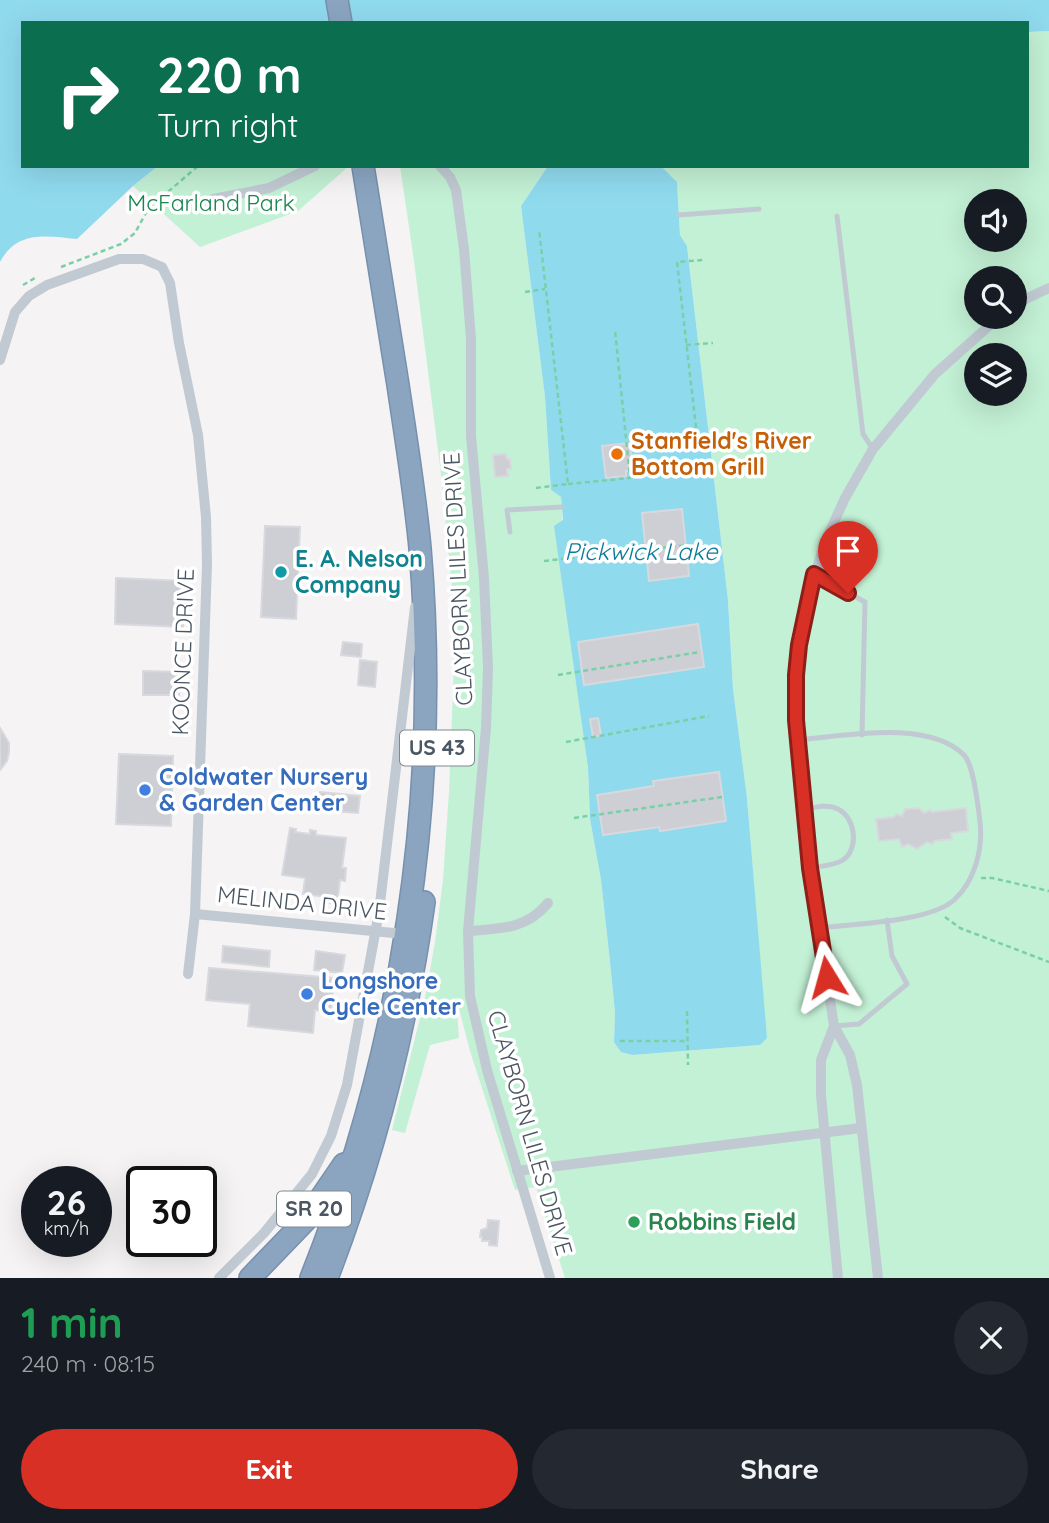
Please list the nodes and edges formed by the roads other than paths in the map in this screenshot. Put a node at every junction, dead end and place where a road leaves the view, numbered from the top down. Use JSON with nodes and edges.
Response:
{"nodes":[{"id":1,"x":337,"y":0,"type":"edge"},
{"id":2,"x":351,"y":0,"type":"edge"},
{"id":3,"x":341,"y":21,"type":"edge"},
{"id":4,"x":355,"y":21,"type":"edge"},
{"id":5,"x":311,"y":168,"type":"edge"},
{"id":6,"x":364,"y":168,"type":"edge"},
{"id":7,"x":377,"y":168,"type":"edge"},
{"id":8,"x":442,"y":168,"type":"edge"},
{"id":9,"x":213,"y":200,"type":"dead end"},
{"id":10,"x":377,"y":209,"type":"junction"},
{"id":11,"x":759,"y":209,"type":"dead end"},
{"id":12,"x":679,"y":215,"type":"dead end"},
{"id":13,"x":837,"y":216,"type":"dead end"},
{"id":14,"x":1049,"y":289,"type":"edge"},
{"id":15,"x":1027,"y":299,"type":"edge"},
{"id":16,"x":986,"y":329,"type":"edge"},
{"id":17,"x":0,"y":360,"type":"edge"},
{"id":18,"x":873,"y":449,"type":"junction"},
{"id":19,"x":562,"y":507,"type":"dead end"},
{"id":20,"x":510,"y":533,"type":"dead end"},
{"id":21,"x":420,"y":549,"type":"junction"},
{"id":22,"x":814,"y":574,"type":"junction"},
{"id":23,"x":862,"y":735,"type":"junction"},
{"id":24,"x":798,"y":740,"type":"junction"},
{"id":25,"x":805,"y":809,"type":"junction"},
{"id":26,"x":810,"y":868,"type":"junction"},
{"id":27,"x":548,"y":903,"type":"dead end"},
{"id":28,"x":195,"y":914,"type":"junction"},
{"id":29,"x":887,"y":920,"type":"junction"},
{"id":30,"x":819,"y":928,"type":"junction"},
{"id":31,"x":377,"y":931,"type":"junction"},
{"id":32,"x":468,"y":931,"type":"junction"},
{"id":33,"x":404,"y":934,"type":"junction"},
{"id":34,"x":188,"y":974,"type":"dead end"},
{"id":35,"x":834,"y":1026,"type":"junction"},
{"id":36,"x":347,"y":1085,"type":"junction"},
{"id":37,"x":372,"y":1092,"type":"junction"},
{"id":38,"x":363,"y":1128,"type":"junction"},
{"id":39,"x":861,"y":1128,"type":"junction"},
{"id":40,"x":823,"y":1133,"type":"junction"},
{"id":41,"x":517,"y":1171,"type":"junction"},
{"id":42,"x":219,"y":1278,"type":"edge"},
{"id":43,"x":250,"y":1278,"type":"edge"},
{"id":44,"x":311,"y":1278,"type":"edge"},
{"id":45,"x":327,"y":1278,"type":"edge"},
{"id":46,"x":550,"y":1278,"type":"edge"},
{"id":47,"x":838,"y":1278,"type":"edge"},
{"id":48,"x":878,"y":1278,"type":"edge"}],
"edges":[{"from":1,"to":3,"type":"highway"},
{"from":2,"to":4,"type":"highway"},
{"from":5,"to":9,"type":"street"},
{"from":6,"to":10,"type":"highway","number":"US 43"},
{"from":7,"to":10,"type":"highway","number":"US 43"},
{"from":8,"to":32,"type":"street","name":"CLAYBORN LILES DRIVE"},
{"from":10,"to":21,"type":"highway","number":"US 43"},
{"from":10,"to":45,"type":"highway","number":"US 43"},
{"from":11,"to":12,"type":"lane"},
{"from":13,"to":18,"type":"lane"},
{"from":14,"to":15,"type":"street"},
{"from":16,"to":18,"type":"street"},
{"from":17,"to":28,"type":"street","name":"KOONCE DRIVE"},
{"from":18,"to":22,"type":"street"},
{"from":19,"to":20,"type":"lane"},
{"from":21,"to":31,"type":"street"},
{"from":21,"to":33,"type":"highway","number":"US 43"},
{"from":22,"to":23,"type":"lane"},
{"from":22,"to":24,"type":"street"},
{"from":23,"to":24,"type":"lane"},
{"from":23,"to":29,"type":"lane"},
{"from":24,"to":25,"type":"street"},
{"from":25,"to":26,"type":"street"},
{"from":25,"to":26,"type":"lane"},
{"from":26,"to":30,"type":"street"},
{"from":27,"to":32,"type":"street"},
{"from":28,"to":31,"type":"street","name":"MELINDA DRIVE"},
{"from":28,"to":34,"type":"street","name":"KOONCE DRIVE"},
{"from":29,"to":30,"type":"lane"},
{"from":29,"to":35,"type":"lane"},
{"from":30,"to":35,"type":"street"},
{"from":31,"to":33,"type":"street","name":"MELINDA DRIVE"},
{"from":31,"to":36,"type":"street"},
{"from":32,"to":41,"type":"street","name":"CLAYBORN LILES DRIVE"},
{"from":33,"to":37,"type":"highway","number":"US 43"},
{"from":35,"to":39,"type":"street"},
{"from":35,"to":40,"type":"street"},
{"from":36,"to":37,"type":"street"},
{"from":36,"to":42,"type":"street"},
{"from":37,"to":38,"type":"highway","number":"US 43"},
{"from":38,"to":43,"type":"highway","number":"SR 20"},
{"from":38,"to":44,"type":"highway","number":"US 43"},
{"from":39,"to":40,"type":"street"},
{"from":39,"to":48,"type":"street"},
{"from":40,"to":41,"type":"street"},
{"from":40,"to":47,"type":"street"},
{"from":41,"to":46,"type":"street","name":"CLAYBORN LILES DRIVE"}]}
